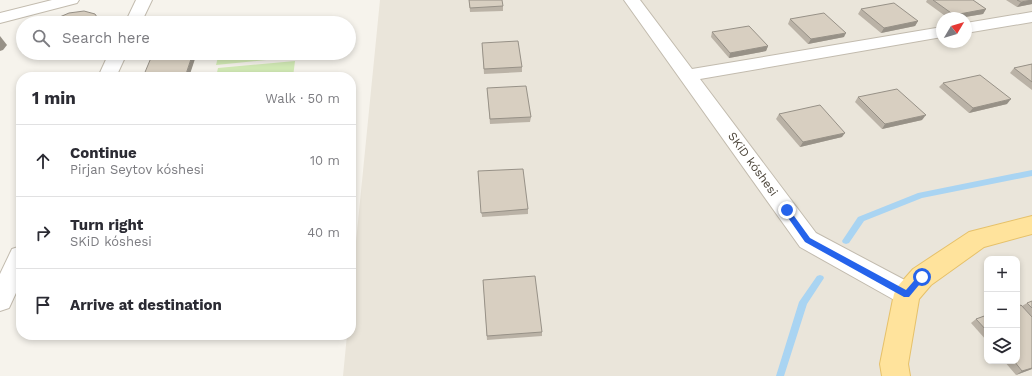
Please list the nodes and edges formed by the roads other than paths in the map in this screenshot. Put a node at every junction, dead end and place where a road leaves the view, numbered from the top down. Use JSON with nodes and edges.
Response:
{"nodes":[{"id":1,"x":71,"y":0,"type":"edge"},
{"id":2,"x":144,"y":0,"type":"edge"},
{"id":3,"x":632,"y":0,"type":"edge"},
{"id":4,"x":136,"y":16,"type":"edge"},
{"id":5,"x":1032,"y":17,"type":"edge"},
{"id":6,"x":0,"y":18,"type":"edge"},
{"id":7,"x":972,"y":27,"type":"edge"},
{"id":8,"x":936,"y":33,"type":"edge"},
{"id":9,"x":115,"y":60,"type":"edge"},
{"id":10,"x":109,"y":72,"type":"edge"},
{"id":11,"x":688,"y":75,"type":"junction"},
{"id":12,"x":1032,"y":225,"type":"edge"},
{"id":13,"x":16,"y":266,"type":"edge"},
{"id":14,"x":906,"y":294,"type":"junction"},
{"id":15,"x":0,"y":300,"type":"edge"},
{"id":16,"x":896,"y":376,"type":"edge"}],
"edges":[{"from":1,"to":6,"type":"street"},
{"from":2,"to":4,"type":"street"},
{"from":3,"to":11,"type":"street","name":"SKiD kóshesi"},
{"from":5,"to":7,"type":"street"},
{"from":8,"to":11,"type":"street"},
{"from":9,"to":10,"type":"street"},
{"from":11,"to":14,"type":"street","name":"SKiD kóshesi"},
{"from":12,"to":14,"type":"main road"},
{"from":13,"to":15,"type":"street"},
{"from":14,"to":16,"type":"main road"}]}
